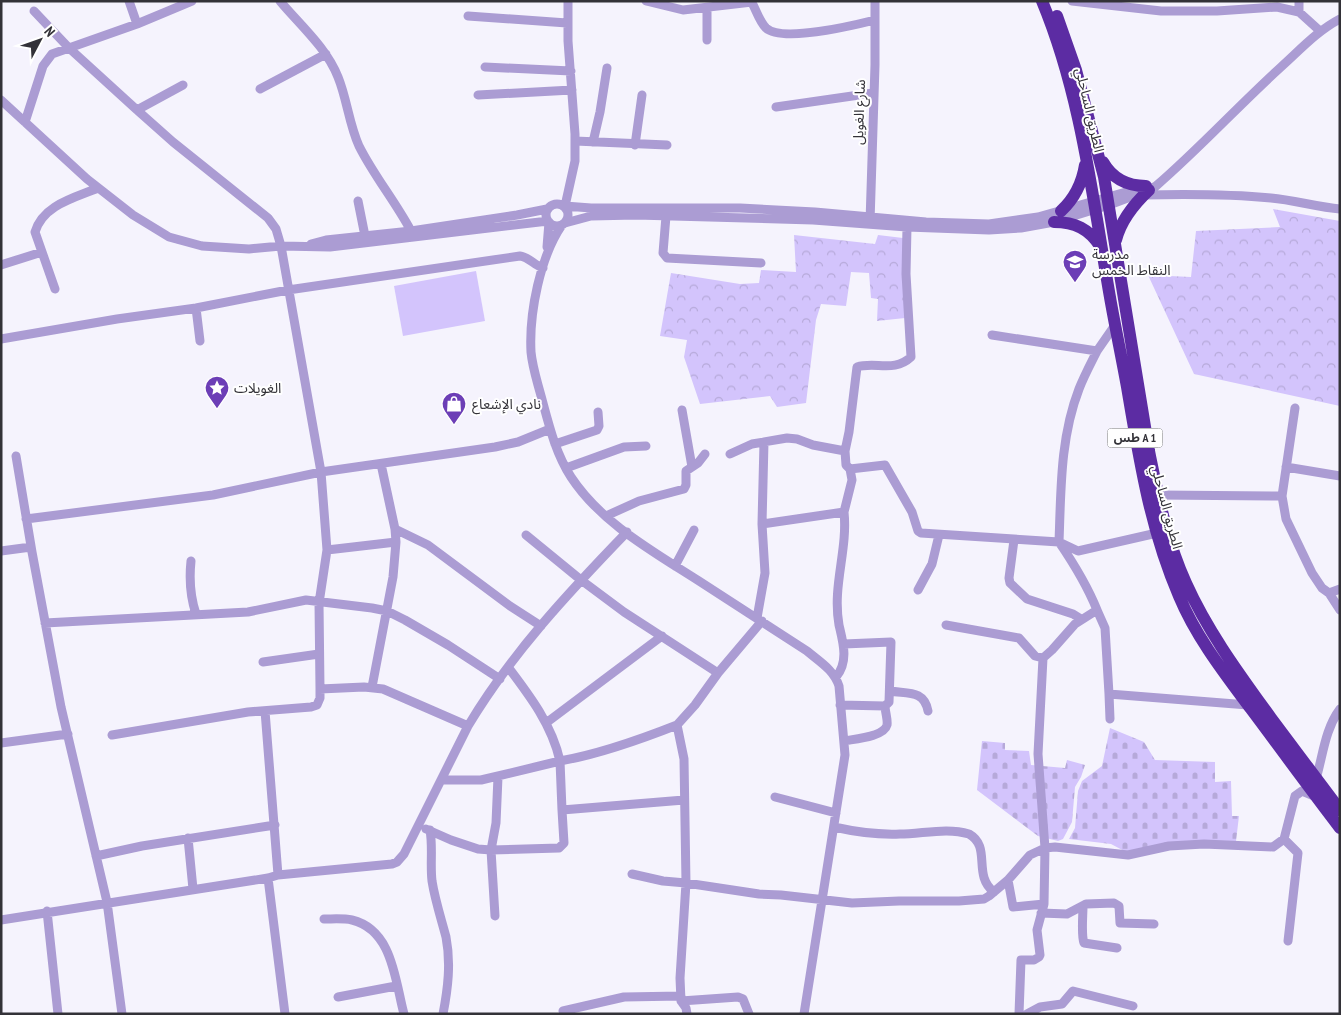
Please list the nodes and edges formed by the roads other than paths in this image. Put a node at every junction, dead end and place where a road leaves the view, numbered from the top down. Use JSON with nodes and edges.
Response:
{"nodes":[{"id":1,"x":129,"y":1,"type":"edge"},
{"id":2,"x":192,"y":1,"type":"edge"},
{"id":3,"x":280,"y":1,"type":"edge"},
{"id":4,"x":568,"y":1,"type":"edge"},
{"id":5,"x":646,"y":1,"type":"edge"},
{"id":6,"x":875,"y":1,"type":"edge"},
{"id":7,"x":1042,"y":1,"type":"edge"},
{"id":8,"x":1051,"y":1,"type":"edge"},
{"id":9,"x":1072,"y":1,"type":"edge"},
{"id":10,"x":1299,"y":1,"type":"edge"},
{"id":11,"x":751,"y":2,"type":"edge"},
{"id":12,"x":1176,"y":6,"type":"edge"},
{"id":13,"x":707,"y":8,"type":"junction"},
{"id":14,"x":34,"y":11,"type":"dead end"},
{"id":15,"x":1299,"y":12,"type":"junction"},
{"id":16,"x":468,"y":16,"type":"dead end"},
{"id":17,"x":1340,"y":19,"type":"edge"},
{"id":18,"x":875,"y":20,"type":"junction"},
{"id":19,"x":567,"y":23,"type":"junction"},
{"id":20,"x":137,"y":24,"type":"junction"},
{"id":21,"x":1320,"y":31,"type":"junction"},
{"id":22,"x":707,"y":40,"type":"dead end"},
{"id":23,"x":69,"y":48,"type":"junction"},
{"id":24,"x":326,"y":54,"type":"junction"},
{"id":25,"x":485,"y":67,"type":"dead end"},
{"id":26,"x":607,"y":68,"type":"dead end"},
{"id":27,"x":571,"y":71,"type":"junction"},
{"id":28,"x":183,"y":85,"type":"dead end"},
{"id":29,"x":260,"y":89,"type":"dead end"},
{"id":30,"x":572,"y":90,"type":"junction"},
{"id":31,"x":873,"y":93,"type":"junction"},
{"id":32,"x":478,"y":95,"type":"dead end"},
{"id":33,"x":642,"y":95,"type":"dead end"},
{"id":34,"x":1,"y":100,"type":"edge"},
{"id":35,"x":776,"y":107,"type":"dead end"},
{"id":36,"x":137,"y":110,"type":"junction"},
{"id":37,"x":25,"y":122,"type":"junction"},
{"id":38,"x":575,"y":141,"type":"junction"},
{"id":39,"x":593,"y":142,"type":"junction"},
{"id":40,"x":635,"y":145,"type":"junction"},
{"id":41,"x":667,"y":145,"type":"dead end"},
{"id":42,"x":574,"y":153,"type":"junction"},
{"id":43,"x":1085,"y":153,"type":"junction"},
{"id":44,"x":1099,"y":153,"type":"junction"},
{"id":45,"x":98,"y":188,"type":"junction"},
{"id":46,"x":1146,"y":190,"type":"junction"},
{"id":47,"x":358,"y":201,"type":"dead end"},
{"id":48,"x":1108,"y":201,"type":"junction"},
{"id":49,"x":566,"y":202,"type":"junction"},
{"id":50,"x":871,"y":202,"type":"junction"},
{"id":51,"x":1095,"y":205,"type":"junction"},
{"id":52,"x":551,"y":206,"type":"junction"},
{"id":53,"x":1340,"y":209,"type":"edge"},
{"id":54,"x":666,"y":216,"type":"junction"},
{"id":55,"x":853,"y":216,"type":"junction"},
{"id":56,"x":1058,"y":216,"type":"junction"},
{"id":57,"x":882,"y":218,"type":"junction"},
{"id":58,"x":578,"y":219,"type":"junction"},
{"id":59,"x":870,"y":221,"type":"junction"},
{"id":60,"x":548,"y":222,"type":"junction"},
{"id":61,"x":534,"y":223,"type":"junction"},
{"id":62,"x":564,"y":224,"type":"junction"},
{"id":63,"x":907,"y":227,"type":"junction"},
{"id":64,"x":411,"y":230,"type":"junction"},
{"id":65,"x":365,"y":236,"type":"junction"},
{"id":66,"x":551,"y":237,"type":"junction"},
{"id":67,"x":1115,"y":242,"type":"junction"},
{"id":68,"x":281,"y":246,"type":"junction"},
{"id":69,"x":306,"y":246,"type":"junction"},
{"id":70,"x":42,"y":252,"type":"junction"},
{"id":71,"x":1104,"y":256,"type":"junction"},
{"id":72,"x":760,"y":263,"type":"dead end"},
{"id":73,"x":1,"y":264,"type":"edge"},
{"id":74,"x":544,"y":265,"type":"junction"},
{"id":75,"x":54,"y":289,"type":"dead end"},
{"id":76,"x":288,"y":290,"type":"junction"},
{"id":77,"x":196,"y":308,"type":"junction"},
{"id":78,"x":1116,"y":325,"type":"junction"},
{"id":79,"x":992,"y":335,"type":"dead end"},
{"id":80,"x":1,"y":339,"type":"edge"},
{"id":81,"x":200,"y":341,"type":"dead end"},
{"id":82,"x":1097,"y":351,"type":"junction"},
{"id":83,"x":1295,"y":408,"type":"dead end"},
{"id":84,"x":682,"y":410,"type":"dead end"},
{"id":85,"x":598,"y":412,"type":"dead end"},
{"id":86,"x":550,"y":429,"type":"junction"},
{"id":87,"x":764,"y":442,"type":"junction"},
{"id":88,"x":555,"y":444,"type":"junction"},
{"id":89,"x":646,"y":446,"type":"dead end"},
{"id":90,"x":845,"y":451,"type":"junction"},
{"id":91,"x":704,"y":454,"type":"dead end"},
{"id":92,"x":730,"y":454,"type":"dead end"},
{"id":93,"x":16,"y":456,"type":"dead end"},
{"id":94,"x":381,"y":464,"type":"junction"},
{"id":95,"x":692,"y":467,"type":"junction"},
{"id":96,"x":1286,"y":467,"type":"junction"},
{"id":97,"x":566,"y":468,"type":"junction"},
{"id":98,"x":850,"y":469,"type":"junction"},
{"id":99,"x":321,"y":472,"type":"junction"},
{"id":100,"x":1340,"y":476,"type":"edge"},
{"id":101,"x":1158,"y":495,"type":"junction"},
{"id":102,"x":1282,"y":496,"type":"junction"},
{"id":103,"x":844,"y":512,"type":"junction"},
{"id":104,"x":606,"y":516,"type":"junction"},
{"id":105,"x":26,"y":519,"type":"junction"},
{"id":106,"x":762,"y":524,"type":"junction"},
{"id":107,"x":395,"y":528,"type":"junction"},
{"id":108,"x":694,"y":530,"type":"dead end"},
{"id":109,"x":627,"y":532,"type":"junction"},
{"id":110,"x":1157,"y":533,"type":"junction"},
{"id":111,"x":526,"y":535,"type":"dead end"},
{"id":112,"x":939,"y":535,"type":"junction"},
{"id":113,"x":1014,"y":540,"type":"junction"},
{"id":114,"x":396,"y":542,"type":"junction"},
{"id":115,"x":1060,"y":542,"type":"junction"},
{"id":116,"x":31,"y":547,"type":"junction"},
{"id":117,"x":327,"y":550,"type":"junction"},
{"id":118,"x":1,"y":551,"type":"edge"},
{"id":119,"x":191,"y":561,"type":"dead end"},
{"id":120,"x":675,"y":566,"type":"junction"},
{"id":121,"x":581,"y":580,"type":"junction"},
{"id":122,"x":1340,"y":589,"type":"edge"},
{"id":123,"x":918,"y":590,"type":"dead end"},
{"id":124,"x":1329,"y":593,"type":"junction"},
{"id":125,"x":319,"y":603,"type":"junction"},
{"id":126,"x":1097,"y":610,"type":"junction"},
{"id":127,"x":1340,"y":610,"type":"edge"},
{"id":128,"x":387,"y":611,"type":"junction"},
{"id":129,"x":196,"y":614,"type":"junction"},
{"id":130,"x":1081,"y":619,"type":"junction"},
{"id":131,"x":760,"y":620,"type":"junction"},
{"id":132,"x":45,"y":623,"type":"junction"},
{"id":133,"x":946,"y":625,"type":"dead end"},
{"id":134,"x":541,"y":626,"type":"junction"},
{"id":135,"x":662,"y":636,"type":"junction"},
{"id":136,"x":844,"y":644,"type":"junction"},
{"id":137,"x":319,"y":654,"type":"junction"},
{"id":138,"x":1043,"y":658,"type":"junction"},
{"id":139,"x":263,"y":662,"type":"dead end"},
{"id":140,"x":508,"y":667,"type":"junction"},
{"id":141,"x":718,"y":673,"type":"junction"},
{"id":142,"x":836,"y":677,"type":"junction"},
{"id":143,"x":500,"y":678,"type":"junction"},
{"id":144,"x":372,"y":687,"type":"junction"},
{"id":145,"x":320,"y":689,"type":"junction"},
{"id":146,"x":890,"y":691,"type":"junction"},
{"id":147,"x":1109,"y":694,"type":"junction"},
{"id":148,"x":840,"y":705,"type":"junction"},
{"id":149,"x":1248,"y":705,"type":"junction"},
{"id":150,"x":885,"y":706,"type":"junction"},
{"id":151,"x":1340,"y":709,"type":"edge"},
{"id":152,"x":265,"y":711,"type":"junction"},
{"id":153,"x":928,"y":711,"type":"dead end"},
{"id":154,"x":1110,"y":719,"type":"dead end"},
{"id":155,"x":546,"y":723,"type":"junction"},
{"id":156,"x":677,"y":725,"type":"junction"},
{"id":157,"x":468,"y":726,"type":"junction"},
{"id":158,"x":68,"y":734,"type":"junction"},
{"id":159,"x":112,"y":735,"type":"dead end"},
{"id":160,"x":844,"y":741,"type":"junction"},
{"id":161,"x":1,"y":743,"type":"edge"},
{"id":162,"x":560,"y":761,"type":"junction"},
{"id":163,"x":498,"y":777,"type":"junction"},
{"id":164,"x":1316,"y":779,"type":"junction"},
{"id":165,"x":442,"y":780,"type":"junction"},
{"id":166,"x":1316,"y":796,"type":"junction"},
{"id":167,"x":776,"y":797,"type":"dead end"},
{"id":168,"x":684,"y":800,"type":"junction"},
{"id":169,"x":562,"y":810,"type":"junction"},
{"id":170,"x":1340,"y":810,"type":"edge"},
{"id":171,"x":836,"y":813,"type":"junction"},
{"id":172,"x":274,"y":824,"type":"junction"},
{"id":173,"x":419,"y":826,"type":"junction"},
{"id":174,"x":834,"y":827,"type":"junction"},
{"id":175,"x":1340,"y":828,"type":"edge"},
{"id":176,"x":430,"y":830,"type":"junction"},
{"id":177,"x":188,"y":838,"type":"junction"},
{"id":178,"x":1284,"y":839,"type":"junction"},
{"id":179,"x":1045,"y":848,"type":"junction"},
{"id":180,"x":491,"y":850,"type":"junction"},
{"id":181,"x":96,"y":856,"type":"junction"},
{"id":182,"x":632,"y":874,"type":"dead end"},
{"id":183,"x":278,"y":875,"type":"junction"},
{"id":184,"x":268,"y":878,"type":"junction"},
{"id":185,"x":1008,"y":880,"type":"junction"},
{"id":186,"x":686,"y":883,"type":"junction"},
{"id":187,"x":193,"y":889,"type":"junction"},
{"id":188,"x":994,"y":892,"type":"junction"},
{"id":189,"x":821,"y":900,"type":"junction"},
{"id":190,"x":107,"y":902,"type":"junction"},
{"id":191,"x":1083,"y":906,"type":"junction"},
{"id":192,"x":1043,"y":909,"type":"junction"},
{"id":193,"x":47,"y":912,"type":"junction"},
{"id":194,"x":495,"y":916,"type":"dead end"},
{"id":195,"x":324,"y":919,"type":"dead end"},
{"id":196,"x":1,"y":920,"type":"edge"},
{"id":197,"x":1154,"y":924,"type":"dead end"},
{"id":198,"x":1288,"y":941,"type":"dead end"},
{"id":199,"x":1117,"y":948,"type":"dead end"},
{"id":200,"x":396,"y":986,"type":"junction"},
{"id":201,"x":338,"y":997,"type":"dead end"},
{"id":202,"x":681,"y":998,"type":"junction"},
{"id":203,"x":1132,"y":1006,"type":"dead end"},
{"id":204,"x":563,"y":1011,"type":"dead end"},
{"id":205,"x":58,"y":1014,"type":"edge"},
{"id":206,"x":122,"y":1014,"type":"edge"},
{"id":207,"x":285,"y":1014,"type":"edge"},
{"id":208,"x":404,"y":1014,"type":"edge"},
{"id":209,"x":443,"y":1014,"type":"edge"},
{"id":210,"x":686,"y":1014,"type":"edge"},
{"id":211,"x":749,"y":1014,"type":"edge"},
{"id":212,"x":804,"y":1014,"type":"edge"},
{"id":213,"x":1019,"y":1014,"type":"edge"},
{"id":214,"x":1028,"y":1014,"type":"edge"}],
"edges":[{"from":1,"to":20,"type":"street"},
{"from":2,"to":20,"type":"street"},
{"from":3,"to":24,"type":"street"},
{"from":4,"to":19,"type":"street"},
{"from":5,"to":13,"type":"street"},
{"from":6,"to":18,"type":"street","name":"شارع الغويل"},
{"from":7,"to":43,"type":"highway","name":"الطريق الساحلي","number":"طس A 1"},
{"from":8,"to":44,"type":"highway","name":"الطريق الساحلي","number":"طس A 1"},
{"from":9,"to":12,"type":"street"},
{"from":10,"to":15,"type":"street"},
{"from":11,"to":13,"type":"street"},
{"from":11,"to":18,"type":"street"},
{"from":12,"to":15,"type":"street"},
{"from":13,"to":22,"type":"street"},
{"from":14,"to":23,"type":"street"},
{"from":15,"to":21,"type":"street"},
{"from":16,"to":19,"type":"street"},
{"from":17,"to":21,"type":"street"},
{"from":18,"to":31,"type":"street","name":"شارع الغويل"},
{"from":19,"to":27,"type":"street"},
{"from":20,"to":23,"type":"street"},
{"from":21,"to":46,"type":"street"},
{"from":23,"to":36,"type":"street"},
{"from":23,"to":37,"type":"street"},
{"from":24,"to":29,"type":"street"},
{"from":24,"to":64,"type":"street"},
{"from":25,"to":27,"type":"street"},
{"from":26,"to":39,"type":"street"},
{"from":27,"to":30,"type":"street"},
{"from":28,"to":36,"type":"street"},
{"from":30,"to":32,"type":"street"},
{"from":30,"to":38,"type":"street"},
{"from":31,"to":35,"type":"street"},
{"from":31,"to":50,"type":"street","name":"شارع الغويل"},
{"from":33,"to":40,"type":"street"},
{"from":34,"to":37,"type":"street"},
{"from":36,"to":68,"type":"street"},
{"from":37,"to":45,"type":"street"},
{"from":38,"to":39,"type":"street"},
{"from":38,"to":42,"type":"street"},
{"from":39,"to":40,"type":"street"},
{"from":40,"to":41,"type":"street"},
{"from":42,"to":49,"type":"street"},
{"from":42,"to":52,"type":"street"},
{"from":43,"to":51,"type":"highway","name":"الطريق الساحلي","number":"طس A 1"},
{"from":43,"to":56,"type":"highway"},
{"from":44,"to":46,"type":"highway"},
{"from":44,"to":48,"type":"highway","name":"الطريق الساحلي","number":"طس A 1"},
{"from":45,"to":68,"type":"street"},
{"from":45,"to":70,"type":"street"},
{"from":46,"to":48,"type":"street"},
{"from":46,"to":53,"type":"street"},
{"from":46,"to":67,"type":"highway"},
{"from":47,"to":65,"type":"street"},
{"from":48,"to":51,"type":"street"},
{"from":48,"to":67,"type":"highway","name":"الطريق الساحلي","number":"طس A 1"},
{"from":49,"to":52,"type":"street"},
{"from":49,"to":55,"type":"street"},
{"from":49,"to":62,"type":"street"},
{"from":50,"to":55,"type":"street"},
{"from":50,"to":57,"type":"street"},
{"from":50,"to":59,"type":"street","name":"شارع الغويل"},
{"from":51,"to":56,"type":"street"},
{"from":51,"to":71,"type":"highway","name":"الطريق الساحلي","number":"طس A 1"},
{"from":52,"to":60,"type":"street"},
{"from":52,"to":64,"type":"street"},
{"from":54,"to":58,"type":"street"},
{"from":54,"to":59,"type":"street"},
{"from":54,"to":72,"type":"street"},
{"from":55,"to":59,"type":"street"},
{"from":56,"to":57,"type":"street"},
{"from":56,"to":63,"type":"street"},
{"from":56,"to":71,"type":"highway"},
{"from":57,"to":59,"type":"street"},
{"from":58,"to":62,"type":"street"},
{"from":58,"to":66,"type":"street"},
{"from":59,"to":63,"type":"street"},
{"from":60,"to":61,"type":"street"},
{"from":60,"to":62,"type":"street"},
{"from":60,"to":66,"type":"street"},
{"from":61,"to":66,"type":"street"},
{"from":61,"to":69,"type":"street"},
{"from":62,"to":66,"type":"street"},
{"from":63,"to":90,"type":"street"},
{"from":64,"to":65,"type":"street"},
{"from":65,"to":69,"type":"street"},
{"from":66,"to":74,"type":"street"},
{"from":67,"to":101,"type":"highway","name":"الطريق الساحلي","number":"طس A 1"},
{"from":68,"to":69,"type":"street"},
{"from":68,"to":76,"type":"street"},
{"from":70,"to":73,"type":"street"},
{"from":70,"to":75,"type":"street"},
{"from":71,"to":78,"type":"highway","name":"الطريق الساحلي","number":"طس A 1"},
{"from":74,"to":76,"type":"street"},
{"from":74,"to":86,"type":"street"},
{"from":76,"to":77,"type":"street"},
{"from":76,"to":99,"type":"street"},
{"from":77,"to":80,"type":"street"},
{"from":77,"to":81,"type":"street"},
{"from":78,"to":82,"type":"street"},
{"from":78,"to":110,"type":"highway","name":"الطريق الساحلي","number":"طس A 1"},
{"from":79,"to":82,"type":"street"},
{"from":82,"to":115,"type":"street"},
{"from":83,"to":96,"type":"street"},
{"from":84,"to":95,"type":"street"},
{"from":85,"to":88,"type":"street"},
{"from":86,"to":88,"type":"street"},
{"from":86,"to":94,"type":"street"},
{"from":87,"to":90,"type":"street"},
{"from":87,"to":92,"type":"street"},
{"from":87,"to":106,"type":"street"},
{"from":88,"to":97,"type":"street"},
{"from":89,"to":97,"type":"street"},
{"from":90,"to":98,"type":"street"},
{"from":91,"to":95,"type":"street"},
{"from":93,"to":105,"type":"street"},
{"from":94,"to":99,"type":"street"},
{"from":94,"to":107,"type":"street"},
{"from":95,"to":104,"type":"street"},
{"from":96,"to":100,"type":"street"},
{"from":96,"to":102,"type":"street"},
{"from":97,"to":104,"type":"street"},
{"from":98,"to":103,"type":"street"},
{"from":98,"to":112,"type":"street"},
{"from":99,"to":105,"type":"street"},
{"from":99,"to":117,"type":"street"},
{"from":101,"to":102,"type":"street"},
{"from":101,"to":164,"type":"highway","name":"الطريق الساحلي","number":"طس A 1"},
{"from":102,"to":124,"type":"street"},
{"from":103,"to":106,"type":"street"},
{"from":103,"to":136,"type":"street"},
{"from":104,"to":109,"type":"street"},
{"from":105,"to":116,"type":"street"},
{"from":106,"to":131,"type":"street"},
{"from":107,"to":114,"type":"street"},
{"from":107,"to":134,"type":"street"},
{"from":108,"to":120,"type":"street"},
{"from":109,"to":120,"type":"street"},
{"from":109,"to":121,"type":"street"},
{"from":110,"to":115,"type":"street"},
{"from":110,"to":149,"type":"highway","name":"الطريق الساحلي","number":"طس A 1"},
{"from":111,"to":121,"type":"street"},
{"from":112,"to":113,"type":"street"},
{"from":112,"to":123,"type":"street"},
{"from":113,"to":115,"type":"street"},
{"from":113,"to":130,"type":"street"},
{"from":114,"to":117,"type":"street"},
{"from":114,"to":128,"type":"street"},
{"from":115,"to":126,"type":"street"},
{"from":116,"to":118,"type":"street"},
{"from":116,"to":132,"type":"street"},
{"from":117,"to":125,"type":"street"},
{"from":119,"to":129,"type":"street"},
{"from":120,"to":131,"type":"street"},
{"from":121,"to":134,"type":"street"},
{"from":121,"to":135,"type":"street"},
{"from":122,"to":124,"type":"street"},
{"from":124,"to":127,"type":"street"},
{"from":125,"to":128,"type":"street"},
{"from":125,"to":129,"type":"street"},
{"from":125,"to":137,"type":"street"},
{"from":126,"to":130,"type":"street"},
{"from":126,"to":147,"type":"street"},
{"from":128,"to":143,"type":"street"},
{"from":128,"to":144,"type":"street"},
{"from":129,"to":132,"type":"street"},
{"from":130,"to":138,"type":"street"},
{"from":131,"to":141,"type":"street"},
{"from":131,"to":142,"type":"street"},
{"from":132,"to":158,"type":"street"},
{"from":133,"to":138,"type":"street"},
{"from":134,"to":140,"type":"street"},
{"from":135,"to":141,"type":"street"},
{"from":135,"to":155,"type":"street"},
{"from":136,"to":142,"type":"street"},
{"from":136,"to":146,"type":"street"},
{"from":137,"to":139,"type":"street"},
{"from":137,"to":145,"type":"street"},
{"from":138,"to":179,"type":"street"},
{"from":140,"to":143,"type":"street"},
{"from":140,"to":155,"type":"street"},
{"from":141,"to":156,"type":"street"},
{"from":142,"to":148,"type":"street"},
{"from":143,"to":157,"type":"street"},
{"from":144,"to":145,"type":"street"},
{"from":144,"to":157,"type":"street"},
{"from":145,"to":152,"type":"street"},
{"from":146,"to":150,"type":"street"},
{"from":146,"to":153,"type":"street"},
{"from":147,"to":149,"type":"street"},
{"from":147,"to":154,"type":"street"},
{"from":148,"to":150,"type":"street"},
{"from":148,"to":160,"type":"street"},
{"from":149,"to":166,"type":"highway","name":"الطريق الساحلي","number":"طس A 1"},
{"from":150,"to":160,"type":"street"},
{"from":151,"to":164,"type":"street"},
{"from":152,"to":159,"type":"street"},
{"from":152,"to":172,"type":"street"},
{"from":155,"to":162,"type":"street"},
{"from":156,"to":162,"type":"street"},
{"from":156,"to":168,"type":"street"},
{"from":157,"to":165,"type":"street"},
{"from":158,"to":161,"type":"street"},
{"from":158,"to":181,"type":"street"},
{"from":160,"to":171,"type":"street"},
{"from":162,"to":163,"type":"street"},
{"from":162,"to":169,"type":"street"},
{"from":163,"to":165,"type":"street"},
{"from":163,"to":180,"type":"street"},
{"from":164,"to":170,"type":"highway","name":"الطريق الساحلي","number":"طس A 1"},
{"from":165,"to":173,"type":"street"},
{"from":166,"to":175,"type":"highway","name":"الطريق الساحلي","number":"طس A 1"},
{"from":166,"to":178,"type":"street"},
{"from":167,"to":171,"type":"street"},
{"from":168,"to":169,"type":"street"},
{"from":168,"to":186,"type":"street"},
{"from":169,"to":180,"type":"street"},
{"from":171,"to":174,"type":"street"},
{"from":172,"to":177,"type":"street"},
{"from":172,"to":183,"type":"street"},
{"from":173,"to":176,"type":"street"},
{"from":173,"to":183,"type":"street"},
{"from":174,"to":188,"type":"street"},
{"from":174,"to":189,"type":"street"},
{"from":176,"to":180,"type":"street"},
{"from":176,"to":209,"type":"street"},
{"from":177,"to":181,"type":"street"},
{"from":177,"to":187,"type":"street"},
{"from":178,"to":179,"type":"street"},
{"from":178,"to":198,"type":"street"},
{"from":179,"to":185,"type":"street"},
{"from":179,"to":192,"type":"street"},
{"from":180,"to":194,"type":"street"},
{"from":181,"to":190,"type":"street"},
{"from":182,"to":186,"type":"street"},
{"from":183,"to":184,"type":"street"},
{"from":184,"to":187,"type":"street"},
{"from":184,"to":207,"type":"street"},
{"from":185,"to":188,"type":"street"},
{"from":185,"to":192,"type":"street"},
{"from":186,"to":189,"type":"street"},
{"from":186,"to":202,"type":"street"},
{"from":187,"to":190,"type":"street"},
{"from":188,"to":189,"type":"street"},
{"from":189,"to":212,"type":"street"},
{"from":190,"to":193,"type":"street"},
{"from":190,"to":206,"type":"street"},
{"from":191,"to":192,"type":"street"},
{"from":191,"to":197,"type":"street"},
{"from":191,"to":199,"type":"street"},
{"from":192,"to":213,"type":"street"},
{"from":193,"to":196,"type":"street"},
{"from":193,"to":205,"type":"street"},
{"from":195,"to":200,"type":"street"},
{"from":200,"to":201,"type":"street"},
{"from":200,"to":208,"type":"street"},
{"from":202,"to":204,"type":"street"},
{"from":202,"to":210,"type":"street"},
{"from":202,"to":211,"type":"street"},
{"from":203,"to":214,"type":"street"}]}
